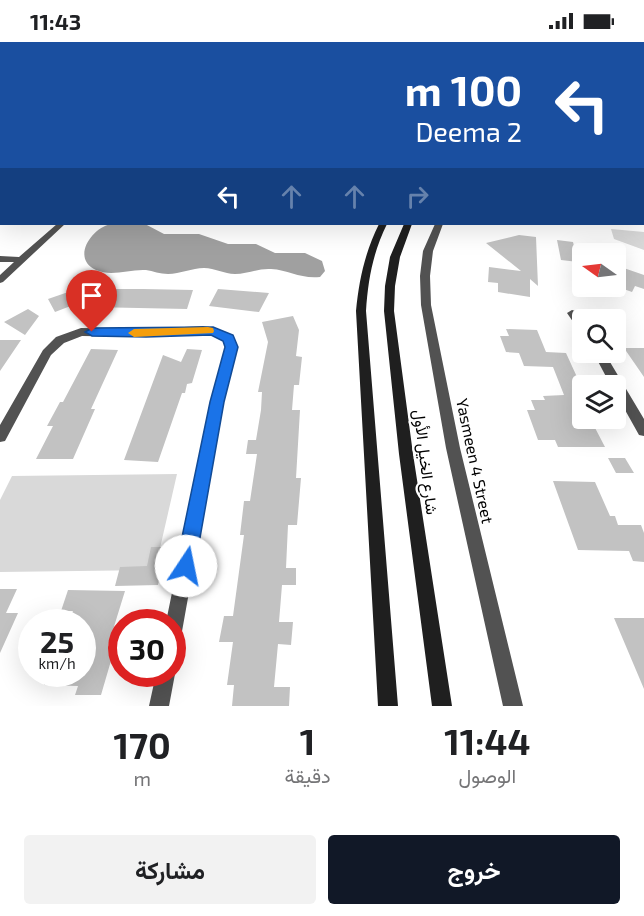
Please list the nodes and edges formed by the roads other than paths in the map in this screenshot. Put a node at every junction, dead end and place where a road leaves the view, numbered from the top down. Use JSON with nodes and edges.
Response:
{"nodes":[{"id":1,"x":60,"y":225,"type":"edge"},
{"id":2,"x":383,"y":225,"type":"edge"},
{"id":3,"x":408,"y":225,"type":"edge"},
{"id":4,"x":439,"y":225,"type":"edge"},
{"id":5,"x":0,"y":259,"type":"edge"},
{"id":6,"x":19,"y":260,"type":"junction"},
{"id":7,"x":5,"y":270,"type":"edge"},
{"id":8,"x":0,"y":280,"type":"edge"},
{"id":9,"x":604,"y":363,"type":"edge"},
{"id":10,"x":644,"y":431,"type":"edge"},
{"id":11,"x":0,"y":437,"type":"edge"},
{"id":12,"x":177,"y":609,"type":"edge"},
{"id":13,"x":163,"y":687,"type":"edge"},
{"id":14,"x":159,"y":706,"type":"edge"},
{"id":15,"x":388,"y":706,"type":"edge"},
{"id":16,"x":442,"y":706,"type":"edge"},
{"id":17,"x":513,"y":706,"type":"edge"}],
"edges":[{"from":1,"to":6,"type":"street"},
{"from":2,"to":15,"type":"main road"},
{"from":3,"to":16,"type":"main road","name":"شارع الخيل الأول"},
{"from":4,"to":17,"type":"street","name":"Yasmeen 4 Street"},
{"from":5,"to":6,"type":"street"},
{"from":6,"to":7,"type":"street"},
{"from":7,"to":8,"type":"street"},
{"from":9,"to":10,"type":"street"},
{"from":11,"to":12,"type":"street"},
{"from":13,"to":14,"type":"street"}]}
